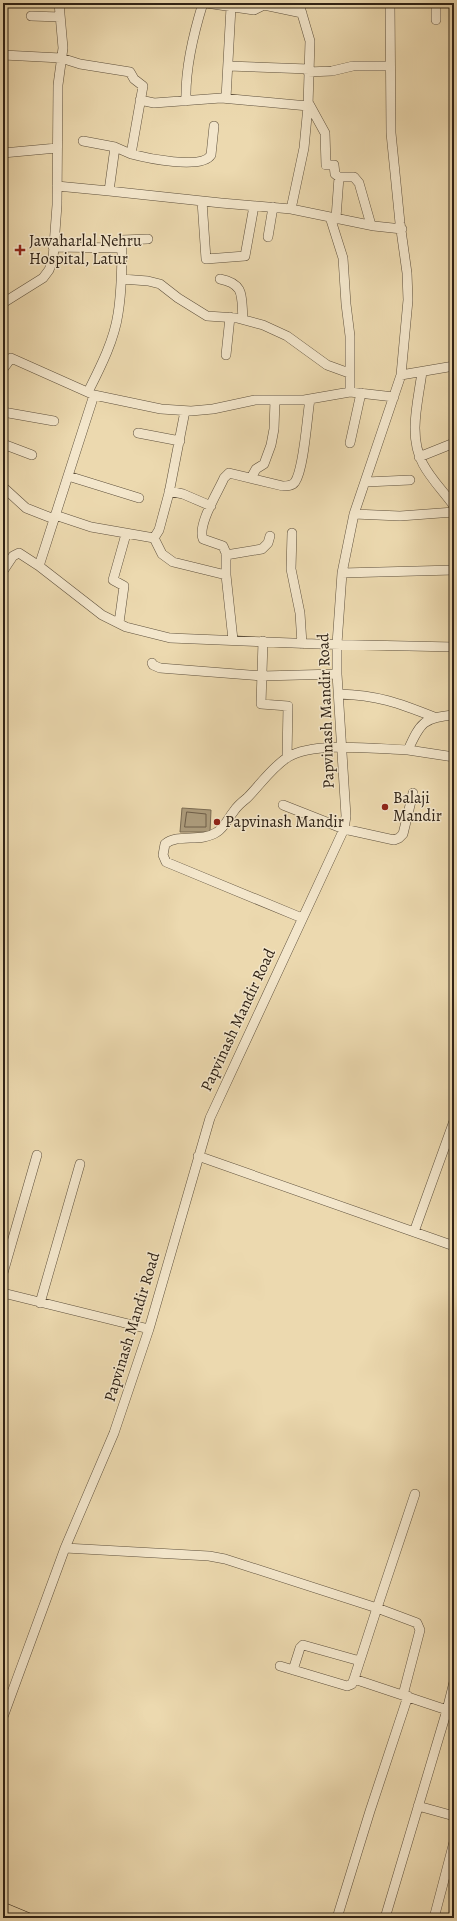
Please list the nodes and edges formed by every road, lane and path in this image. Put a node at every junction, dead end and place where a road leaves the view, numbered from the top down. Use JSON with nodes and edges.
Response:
{"nodes":[{"id":1,"x":59,"y":3,"type":"edge"},
{"id":2,"x":203,"y":3,"type":"edge"},
{"id":3,"x":206,"y":3,"type":"edge"},
{"id":4,"x":300,"y":3,"type":"edge"},
{"id":5,"x":390,"y":3,"type":"edge"},
{"id":6,"x":436,"y":3,"type":"edge"},
{"id":7,"x":231,"y":7,"type":"junction"},
{"id":8,"x":302,"y":13,"type":"junction"},
{"id":9,"x":31,"y":16,"type":"dead end"},
{"id":10,"x":60,"y":17,"type":"junction"},
{"id":11,"x":436,"y":20,"type":"dead end"},
{"id":12,"x":3,"y":55,"type":"edge"},
{"id":13,"x":61,"y":58,"type":"junction"},
{"id":14,"x":228,"y":66,"type":"junction"},
{"id":15,"x":390,"y":66,"type":"junction"},
{"id":16,"x":308,"y":70,"type":"junction"},
{"id":17,"x":226,"y":98,"type":"junction"},
{"id":18,"x":140,"y":100,"type":"junction"},
{"id":19,"x":186,"y":101,"type":"junction"},
{"id":20,"x":308,"y":104,"type":"junction"},
{"id":21,"x":214,"y":126,"type":"dead end"},
{"id":22,"x":83,"y":141,"type":"dead end"},
{"id":23,"x":115,"y":147,"type":"junction"},
{"id":24,"x":57,"y":148,"type":"junction"},
{"id":25,"x":3,"y":153,"type":"edge"},
{"id":26,"x":132,"y":154,"type":"junction"},
{"id":27,"x":339,"y":177,"type":"junction"},
{"id":28,"x":57,"y":186,"type":"junction"},
{"id":29,"x":109,"y":191,"type":"junction"},
{"id":30,"x":202,"y":201,"type":"junction"},
{"id":31,"x":254,"y":206,"type":"junction"},
{"id":32,"x":273,"y":207,"type":"junction"},
{"id":33,"x":291,"y":208,"type":"junction"},
{"id":34,"x":333,"y":217,"type":"junction"},
{"id":35,"x":371,"y":225,"type":"junction"},
{"id":36,"x":402,"y":229,"type":"junction"},
{"id":37,"x":268,"y":237,"type":"dead end"},
{"id":38,"x":148,"y":239,"type":"dead end"},
{"id":39,"x":53,"y":247,"type":"junction"},
{"id":40,"x":122,"y":248,"type":"junction"},
{"id":41,"x":122,"y":279,"type":"junction"},
{"id":42,"x":220,"y":279,"type":"dead end"},
{"id":43,"x":3,"y":303,"type":"edge"},
{"id":44,"x":230,"y":317,"type":"junction"},
{"id":45,"x":243,"y":319,"type":"junction"},
{"id":46,"x":3,"y":352,"type":"edge"},
{"id":47,"x":226,"y":355,"type":"dead end"},
{"id":48,"x":11,"y":358,"type":"junction"},
{"id":49,"x":454,"y":366,"type":"edge"},
{"id":50,"x":3,"y":369,"type":"edge"},
{"id":51,"x":422,"y":372,"type":"junction"},
{"id":52,"x":349,"y":373,"type":"junction"},
{"id":53,"x":401,"y":374,"type":"junction"},
{"id":54,"x":350,"y":392,"type":"junction"},
{"id":55,"x":361,"y":393,"type":"junction"},
{"id":56,"x":91,"y":394,"type":"junction"},
{"id":57,"x":394,"y":398,"type":"junction"},
{"id":58,"x":310,"y":399,"type":"junction"},
{"id":59,"x":275,"y":400,"type":"junction"},
{"id":60,"x":185,"y":411,"type":"junction"},
{"id":61,"x":3,"y":412,"type":"edge"},
{"id":62,"x":54,"y":421,"type":"dead end"},
{"id":63,"x":138,"y":433,"type":"dead end"},
{"id":64,"x":180,"y":441,"type":"junction"},
{"id":65,"x":350,"y":443,"type":"dead end"},
{"id":66,"x":454,"y":443,"type":"edge"},
{"id":67,"x":3,"y":444,"type":"edge"},
{"id":68,"x":32,"y":455,"type":"dead end"},
{"id":69,"x":419,"y":457,"type":"junction"},
{"id":70,"x":68,"y":476,"type":"junction"},
{"id":71,"x":251,"y":478,"type":"junction"},
{"id":72,"x":410,"y":480,"type":"dead end"},
{"id":73,"x":366,"y":482,"type":"junction"},
{"id":74,"x":3,"y":487,"type":"edge"},
{"id":75,"x":169,"y":491,"type":"junction"},
{"id":76,"x":139,"y":498,"type":"dead end"},
{"id":77,"x":211,"y":506,"type":"junction"},
{"id":78,"x":454,"y":506,"type":"edge"},
{"id":79,"x":454,"y":512,"type":"edge"},
{"id":80,"x":354,"y":514,"type":"junction"},
{"id":81,"x":55,"y":517,"type":"junction"},
{"id":82,"x":292,"y":533,"type":"dead end"},
{"id":83,"x":126,"y":534,"type":"junction"},
{"id":84,"x":270,"y":536,"type":"dead end"},
{"id":85,"x":154,"y":538,"type":"junction"},
{"id":86,"x":226,"y":555,"type":"junction"},
{"id":87,"x":39,"y":566,"type":"junction"},
{"id":88,"x":454,"y":570,"type":"edge"},
{"id":89,"x":3,"y":571,"type":"edge"},
{"id":90,"x":342,"y":573,"type":"junction"},
{"id":91,"x":226,"y":575,"type":"junction"},
{"id":92,"x":119,"y":623,"type":"junction"},
{"id":93,"x":233,"y":640,"type":"junction"},
{"id":94,"x":263,"y":641,"type":"junction"},
{"id":95,"x":302,"y":644,"type":"junction"},
{"id":96,"x":337,"y":644,"type":"junction"},
{"id":97,"x":454,"y":647,"type":"edge"},
{"id":98,"x":152,"y":663,"type":"dead end"},
{"id":99,"x":337,"y":674,"type":"junction"},
{"id":100,"x":262,"y":676,"type":"junction"},
{"id":101,"x":339,"y":694,"type":"junction"},
{"id":102,"x":454,"y":715,"type":"edge"},
{"id":103,"x":434,"y":717,"type":"junction"},
{"id":104,"x":342,"y":748,"type":"junction"},
{"id":105,"x":408,"y":750,"type":"junction"},
{"id":106,"x":454,"y":757,"type":"edge"},
{"id":107,"x":287,"y":758,"type":"junction"},
{"id":108,"x":413,"y":793,"type":"dead end"},
{"id":109,"x":283,"y":805,"type":"dead end"},
{"id":110,"x":344,"y":829,"type":"junction"},
{"id":111,"x":302,"y":918,"type":"junction"},
{"id":112,"x":454,"y":1121,"type":"edge"},
{"id":113,"x":37,"y":1155,"type":"dead end"},
{"id":114,"x":198,"y":1156,"type":"junction"},
{"id":115,"x":80,"y":1164,"type":"dead end"},
{"id":116,"x":414,"y":1232,"type":"junction"},
{"id":117,"x":454,"y":1246,"type":"edge"},
{"id":118,"x":3,"y":1274,"type":"edge"},
{"id":119,"x":3,"y":1293,"type":"edge"},
{"id":120,"x":40,"y":1303,"type":"junction"},
{"id":121,"x":149,"y":1328,"type":"junction"},
{"id":122,"x":415,"y":1494,"type":"dead end"},
{"id":123,"x":65,"y":1548,"type":"junction"},
{"id":124,"x":377,"y":1608,"type":"junction"},
{"id":125,"x":360,"y":1661,"type":"junction"},
{"id":126,"x":280,"y":1666,"type":"dead end"},
{"id":127,"x":293,"y":1670,"type":"junction"},
{"id":128,"x":354,"y":1680,"type":"junction"},
{"id":129,"x":454,"y":1682,"type":"edge"},
{"id":130,"x":406,"y":1695,"type":"junction"},
{"id":131,"x":447,"y":1710,"type":"junction"},
{"id":132,"x":3,"y":1717,"type":"edge"},
{"id":133,"x":418,"y":1806,"type":"junction"},
{"id":134,"x":454,"y":1816,"type":"edge"},
{"id":135,"x":454,"y":1842,"type":"edge"},
{"id":136,"x":3,"y":1908,"type":"edge"},
{"id":137,"x":27,"y":1918,"type":"edge"},
{"id":138,"x":337,"y":1918,"type":"edge"},
{"id":139,"x":385,"y":1918,"type":"edge"},
{"id":140,"x":434,"y":1918,"type":"edge"}],
"edges":[{"from":1,"to":10,"type":"street"},
{"from":2,"to":19,"type":"street"},
{"from":3,"to":7,"type":"street"},
{"from":4,"to":8,"type":"street"},
{"from":5,"to":15,"type":"street","name":"Papvinash Mandir Road"},
{"from":6,"to":11,"type":"street"},
{"from":7,"to":8,"type":"street"},
{"from":7,"to":14,"type":"street"},
{"from":8,"to":16,"type":"street"},
{"from":9,"to":10,"type":"street"},
{"from":10,"to":13,"type":"street"},
{"from":12,"to":13,"type":"street"},
{"from":13,"to":18,"type":"street"},
{"from":13,"to":24,"type":"street"},
{"from":14,"to":16,"type":"street"},
{"from":14,"to":17,"type":"street"},
{"from":15,"to":16,"type":"street"},
{"from":15,"to":36,"type":"street","name":"Papvinash Mandir Road"},
{"from":16,"to":20,"type":"street"},
{"from":17,"to":19,"type":"street"},
{"from":17,"to":20,"type":"street"},
{"from":18,"to":19,"type":"street"},
{"from":18,"to":26,"type":"street"},
{"from":20,"to":27,"type":"street"},
{"from":20,"to":33,"type":"street"},
{"from":21,"to":26,"type":"street"},
{"from":22,"to":23,"type":"street"},
{"from":23,"to":26,"type":"street"},
{"from":23,"to":29,"type":"street"},
{"from":24,"to":25,"type":"street"},
{"from":24,"to":28,"type":"street"},
{"from":27,"to":34,"type":"street"},
{"from":27,"to":35,"type":"street"},
{"from":28,"to":29,"type":"street"},
{"from":28,"to":39,"type":"street"},
{"from":29,"to":30,"type":"street"},
{"from":30,"to":31,"type":"street"},
{"from":30,"to":31,"type":"street"},
{"from":31,"to":32,"type":"street"},
{"from":32,"to":33,"type":"street"},
{"from":32,"to":37,"type":"street"},
{"from":33,"to":34,"type":"street"},
{"from":34,"to":35,"type":"street"},
{"from":34,"to":52,"type":"street"},
{"from":35,"to":36,"type":"street"},
{"from":36,"to":53,"type":"street","name":"Papvinash Mandir Road"},
{"from":38,"to":40,"type":"street"},
{"from":39,"to":40,"type":"street"},
{"from":39,"to":43,"type":"street"},
{"from":40,"to":41,"type":"street"},
{"from":41,"to":44,"type":"street"},
{"from":41,"to":56,"type":"street"},
{"from":42,"to":45,"type":"street"},
{"from":44,"to":45,"type":"street"},
{"from":44,"to":47,"type":"street"},
{"from":45,"to":52,"type":"street"},
{"from":46,"to":48,"type":"street"},
{"from":48,"to":50,"type":"street"},
{"from":48,"to":56,"type":"street"},
{"from":49,"to":51,"type":"street"},
{"from":51,"to":53,"type":"street"},
{"from":51,"to":69,"type":"street"},
{"from":52,"to":54,"type":"street"},
{"from":53,"to":57,"type":"street","name":"Papvinash Mandir Road"},
{"from":54,"to":55,"type":"street"},
{"from":54,"to":58,"type":"street"},
{"from":55,"to":57,"type":"street"},
{"from":55,"to":65,"type":"street"},
{"from":56,"to":60,"type":"street"},
{"from":56,"to":70,"type":"street"},
{"from":57,"to":73,"type":"street","name":"Papvinash Mandir Road"},
{"from":58,"to":59,"type":"street"},
{"from":58,"to":71,"type":"street"},
{"from":59,"to":60,"type":"street"},
{"from":59,"to":71,"type":"street"},
{"from":60,"to":64,"type":"street"},
{"from":61,"to":62,"type":"street"},
{"from":63,"to":64,"type":"street"},
{"from":64,"to":75,"type":"street"},
{"from":66,"to":69,"type":"street"},
{"from":67,"to":68,"type":"street"},
{"from":69,"to":78,"type":"street"},
{"from":70,"to":76,"type":"street"},
{"from":70,"to":81,"type":"street"},
{"from":71,"to":77,"type":"street"},
{"from":72,"to":73,"type":"street"},
{"from":73,"to":80,"type":"street","name":"Papvinash Mandir Road"},
{"from":74,"to":81,"type":"street"},
{"from":75,"to":77,"type":"street"},
{"from":75,"to":85,"type":"street"},
{"from":77,"to":86,"type":"street"},
{"from":79,"to":80,"type":"street"},
{"from":80,"to":90,"type":"street","name":"Papvinash Mandir Road"},
{"from":81,"to":83,"type":"street"},
{"from":81,"to":87,"type":"street"},
{"from":82,"to":95,"type":"street"},
{"from":83,"to":85,"type":"street"},
{"from":83,"to":92,"type":"street"},
{"from":84,"to":86,"type":"street"},
{"from":85,"to":91,"type":"street"},
{"from":86,"to":91,"type":"street"},
{"from":87,"to":89,"type":"street"},
{"from":87,"to":92,"type":"street"},
{"from":88,"to":90,"type":"street"},
{"from":90,"to":96,"type":"street","name":"Papvinash Mandir Road"},
{"from":91,"to":93,"type":"street"},
{"from":92,"to":93,"type":"street"},
{"from":93,"to":94,"type":"street"},
{"from":94,"to":95,"type":"street"},
{"from":94,"to":100,"type":"street"},
{"from":95,"to":96,"type":"street"},
{"from":96,"to":97,"type":"street"},
{"from":96,"to":99,"type":"street","name":"Papvinash Mandir Road"},
{"from":98,"to":100,"type":"street"},
{"from":99,"to":100,"type":"street"},
{"from":99,"to":101,"type":"street","name":"Papvinash Mandir Road"},
{"from":100,"to":107,"type":"street"},
{"from":101,"to":103,"type":"street"},
{"from":101,"to":104,"type":"street","name":"Papvinash Mandir Road"},
{"from":102,"to":103,"type":"street"},
{"from":103,"to":105,"type":"street"},
{"from":104,"to":105,"type":"street"},
{"from":104,"to":107,"type":"street"},
{"from":104,"to":110,"type":"street","name":"Papvinash Mandir Road"},
{"from":105,"to":106,"type":"street"},
{"from":107,"to":111,"type":"street"},
{"from":108,"to":110,"type":"street"},
{"from":109,"to":110,"type":"street"},
{"from":110,"to":111,"type":"street","name":"Papvinash Mandir Road"},
{"from":111,"to":114,"type":"street","name":"Papvinash Mandir Road"},
{"from":112,"to":116,"type":"street"},
{"from":113,"to":118,"type":"street"},
{"from":114,"to":116,"type":"street"},
{"from":114,"to":121,"type":"street","name":"Papvinash Mandir Road"},
{"from":115,"to":120,"type":"street"},
{"from":116,"to":117,"type":"street"},
{"from":119,"to":120,"type":"street"},
{"from":120,"to":121,"type":"street"},
{"from":121,"to":123,"type":"street","name":"Papvinash Mandir Road"},
{"from":122,"to":124,"type":"street"},
{"from":123,"to":124,"type":"street"},
{"from":123,"to":132,"type":"street","name":"Papvinash Mandir Road"},
{"from":124,"to":125,"type":"street"},
{"from":124,"to":130,"type":"street"},
{"from":125,"to":127,"type":"street"},
{"from":125,"to":128,"type":"street"},
{"from":126,"to":127,"type":"street"},
{"from":127,"to":128,"type":"street"},
{"from":128,"to":130,"type":"street"},
{"from":129,"to":131,"type":"street"},
{"from":130,"to":131,"type":"street"},
{"from":130,"to":138,"type":"street"},
{"from":131,"to":133,"type":"street"},
{"from":133,"to":134,"type":"street"},
{"from":133,"to":139,"type":"street"},
{"from":135,"to":140,"type":"street"},
{"from":136,"to":137,"type":"main road"}]}
